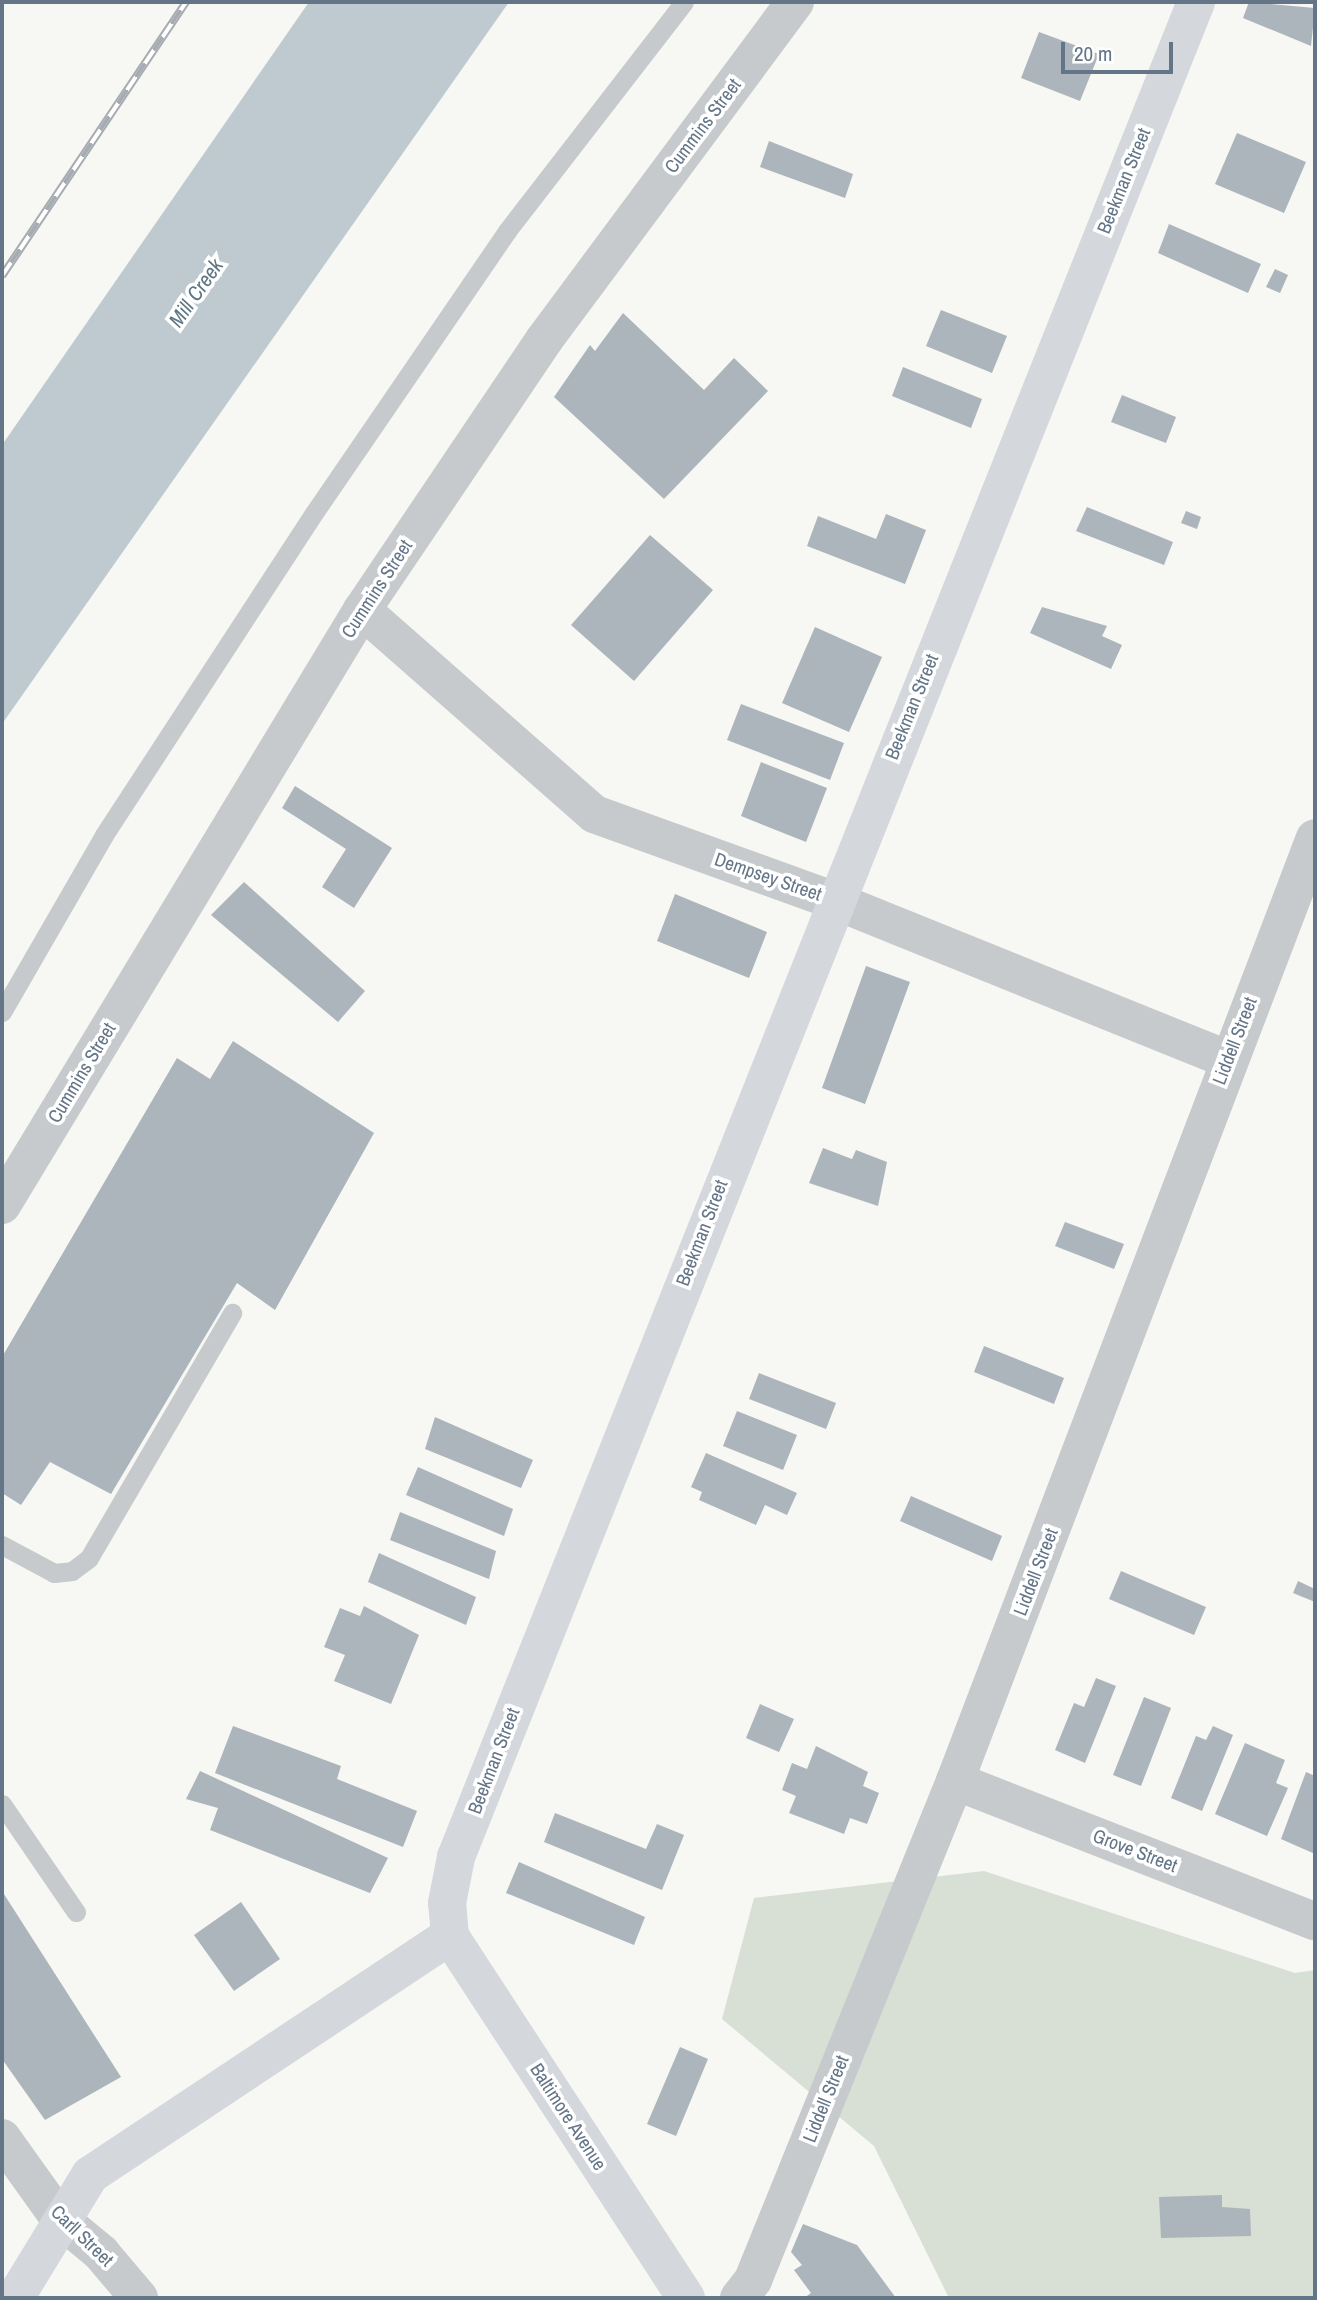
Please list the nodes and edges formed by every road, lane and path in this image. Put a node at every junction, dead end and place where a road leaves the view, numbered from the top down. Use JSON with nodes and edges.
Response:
{"nodes":[{"id":1,"x":684,"y":2,"type":"edge"},
{"id":2,"x":795,"y":2,"type":"edge"},
{"id":3,"x":1196,"y":2,"type":"edge"},
{"id":4,"x":362,"y":610,"type":"junction"},
{"id":5,"x":1315,"y":838,"type":"edge"},
{"id":6,"x":833,"y":900,"type":"junction"},
{"id":7,"x":2,"y":1012,"type":"edge"},
{"id":8,"x":1227,"y":1059,"type":"junction"},
{"id":9,"x":2,"y":1205,"type":"edge"},
{"id":10,"x":232,"y":1313,"type":"dead end"},
{"id":11,"x":2,"y":1545,"type":"edge"},
{"id":12,"x":955,"y":1782,"type":"junction"},
{"id":13,"x":2,"y":1804,"type":"edge"},
{"id":14,"x":76,"y":1912,"type":"dead end"},
{"id":15,"x":1315,"y":1921,"type":"edge"},
{"id":16,"x":450,"y":1936,"type":"junction"},
{"id":17,"x":2,"y":2138,"type":"edge"},
{"id":18,"x":59,"y":2218,"type":"junction"},
{"id":19,"x":15,"y":2298,"type":"edge"},
{"id":20,"x":139,"y":2298,"type":"edge"},
{"id":21,"x":686,"y":2298,"type":"edge"},
{"id":22,"x":739,"y":2298,"type":"edge"}],
"edges":[{"from":1,"to":7,"type":"lane"},
{"from":2,"to":4,"type":"street","name":"Cummins Street"},
{"from":3,"to":6,"type":"main road","name":"Beekman Street"},
{"from":4,"to":6,"type":"street","name":"Dempsey Street"},
{"from":4,"to":9,"type":"street","name":"Cummins Street"},
{"from":5,"to":8,"type":"street","name":"Liddell Street"},
{"from":6,"to":8,"type":"street","name":"Dempsey Street"},
{"from":6,"to":16,"type":"main road","name":"Beekman Street"},
{"from":8,"to":12,"type":"street","name":"Liddell Street"},
{"from":10,"to":11,"type":"lane"},
{"from":12,"to":15,"type":"street","name":"Grove Street"},
{"from":12,"to":22,"type":"street","name":"Liddell Street"},
{"from":13,"to":14,"type":"lane"},
{"from":16,"to":18,"type":"main road"},
{"from":16,"to":21,"type":"main road","name":"Baltimore Avenue"},
{"from":17,"to":18,"type":"street","name":"Carll Street"},
{"from":18,"to":19,"type":"main road"},
{"from":18,"to":20,"type":"street","name":"Carll Street"}]}
